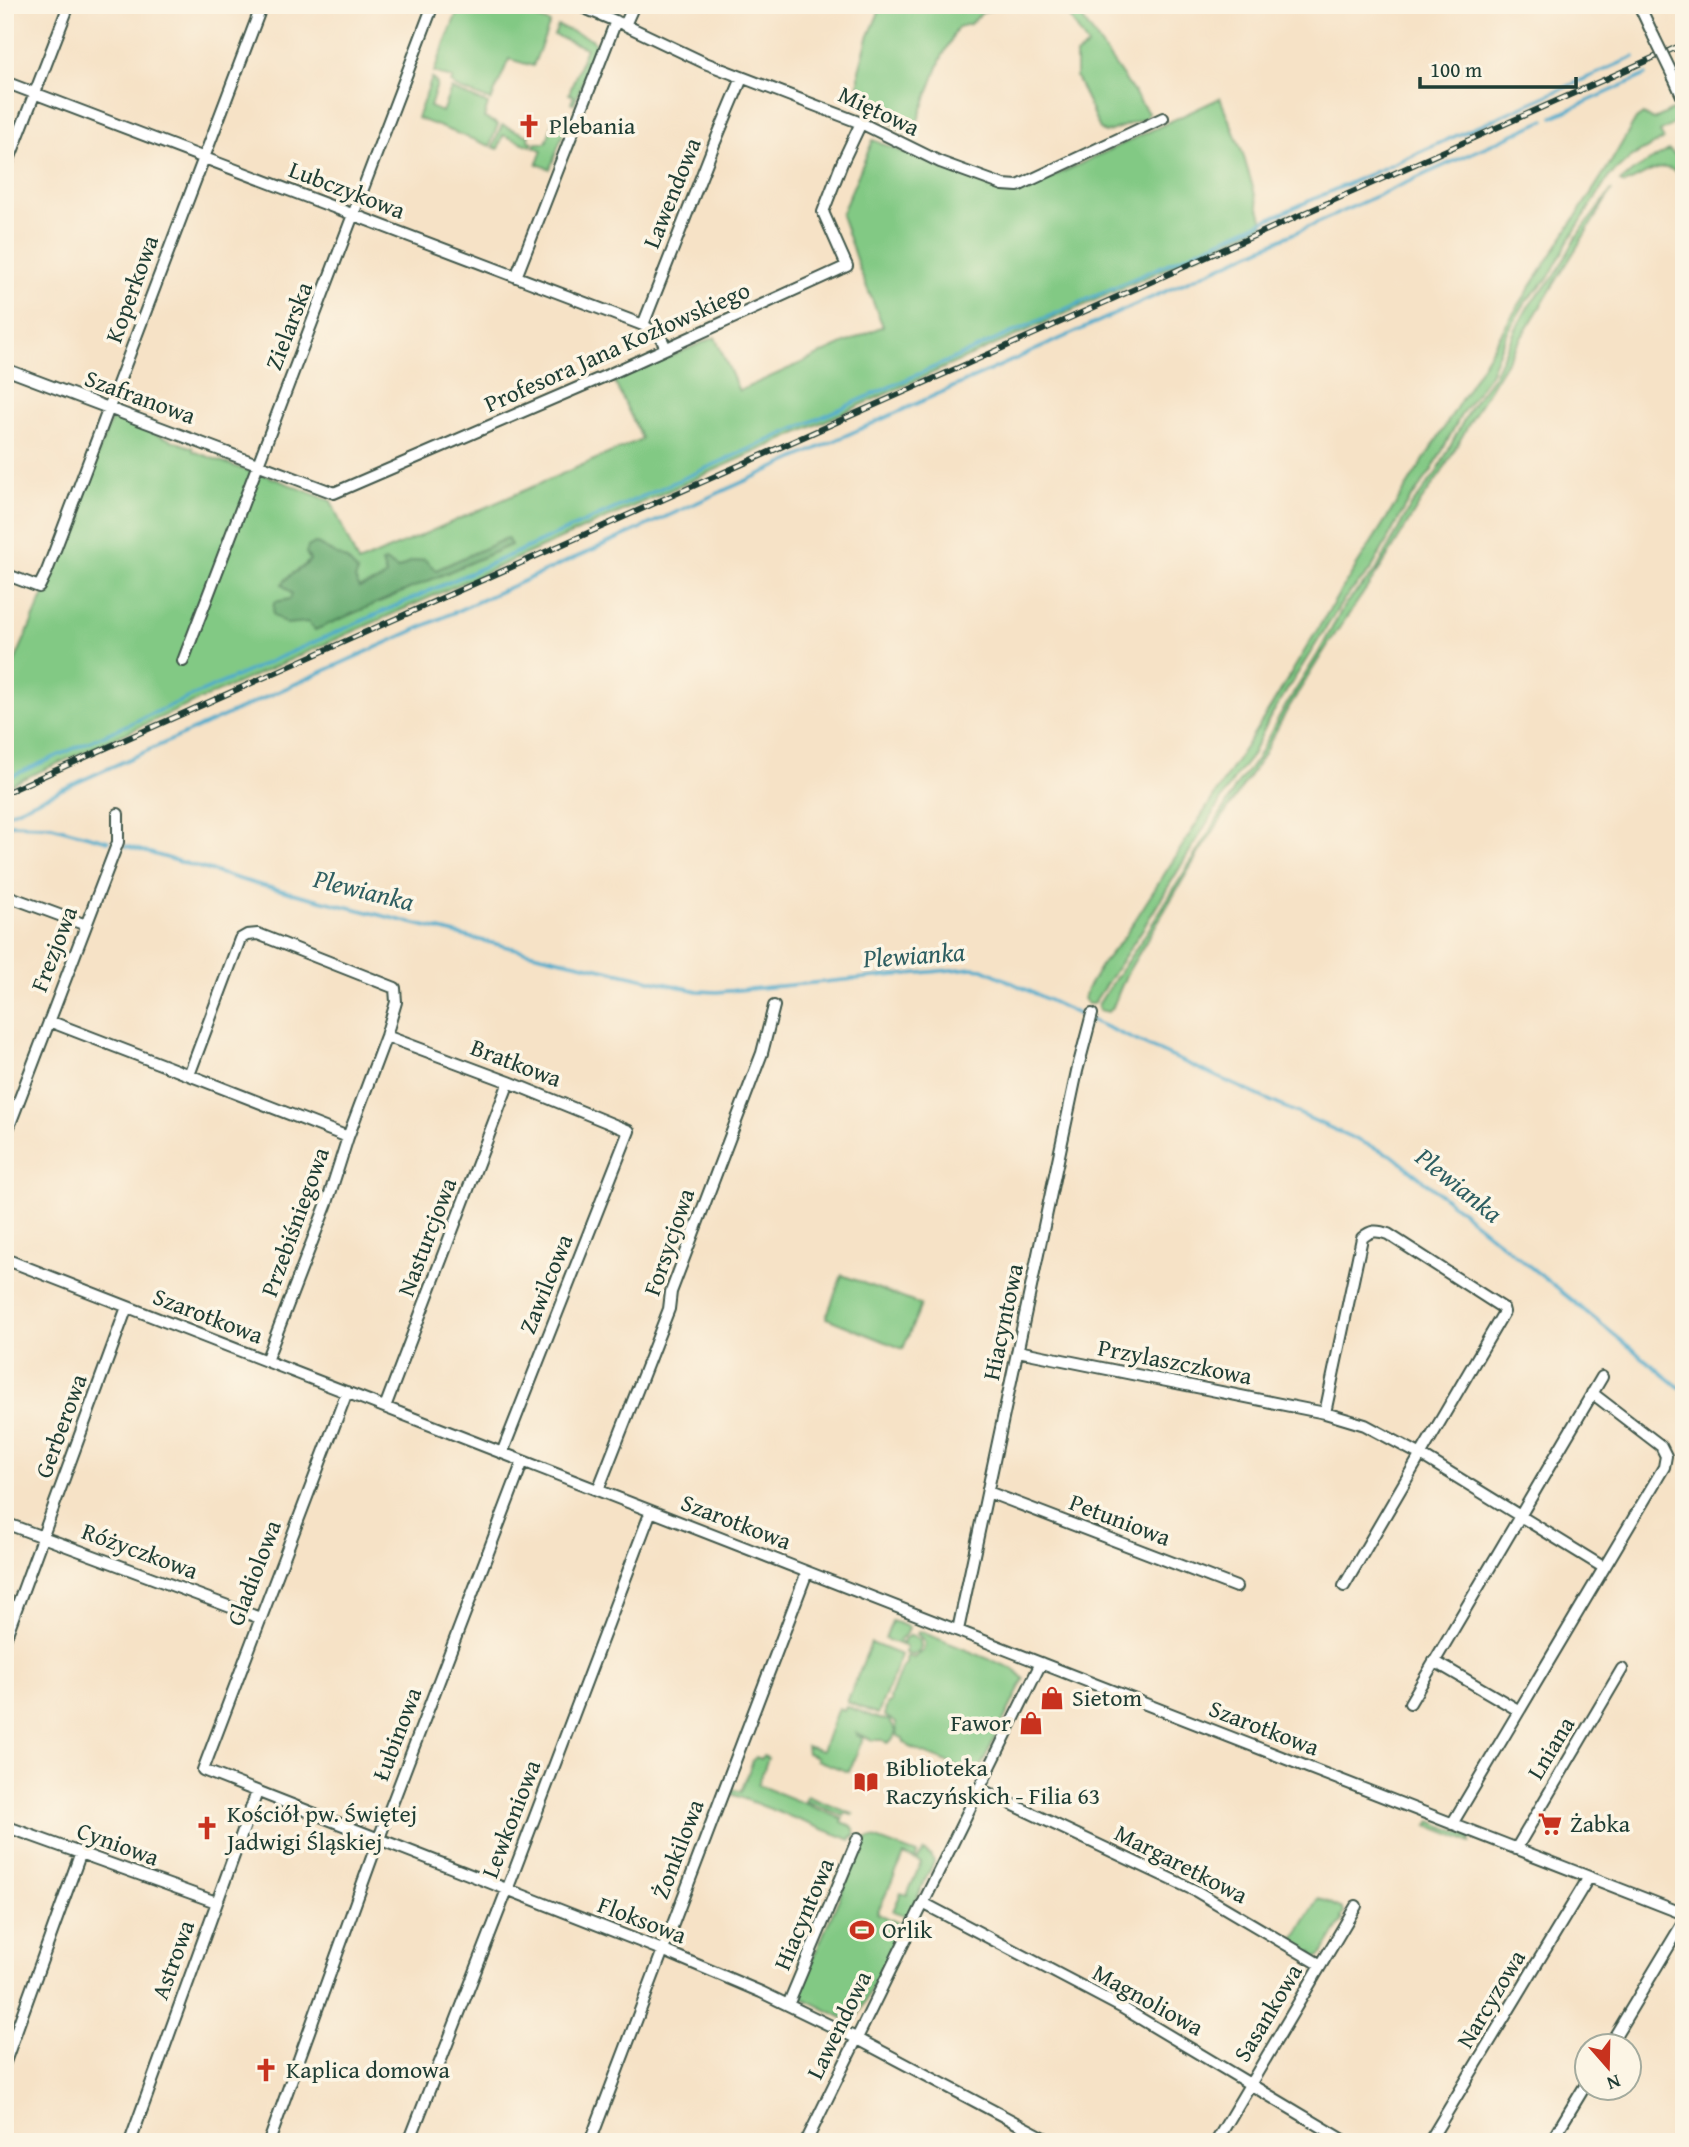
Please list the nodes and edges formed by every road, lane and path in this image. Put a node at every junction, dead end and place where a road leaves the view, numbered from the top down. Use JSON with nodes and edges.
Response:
{"nodes":[{"id":1,"x":69,"y":5,"type":"edge"},
{"id":2,"x":262,"y":5,"type":"edge"},
{"id":3,"x":433,"y":5,"type":"edge"},
{"id":4,"x":577,"y":5,"type":"edge"},
{"id":5,"x":634,"y":5,"type":"edge"},
{"id":6,"x":1639,"y":5,"type":"edge"},
{"id":7,"x":620,"y":23,"type":"junction"},
{"id":8,"x":743,"y":78,"type":"junction"},
{"id":9,"x":5,"y":82,"type":"edge"},
{"id":10,"x":34,"y":93,"type":"junction"},
{"id":11,"x":1684,"y":100,"type":"edge"},
{"id":12,"x":1163,"y":118,"type":"dead end"},
{"id":13,"x":861,"y":123,"type":"junction"},
{"id":14,"x":203,"y":159,"type":"junction"},
{"id":15,"x":5,"y":170,"type":"edge"},
{"id":16,"x":353,"y":215,"type":"junction"},
{"id":17,"x":516,"y":277,"type":"junction"},
{"id":18,"x":643,"y":325,"type":"junction"},
{"id":19,"x":666,"y":348,"type":"junction"},
{"id":20,"x":5,"y":369,"type":"edge"},
{"id":21,"x":110,"y":408,"type":"junction"},
{"id":22,"x":260,"y":464,"type":"junction"},
{"id":23,"x":5,"y":574,"type":"edge"},
{"id":24,"x":183,"y":661,"type":"dead end"},
{"id":25,"x":118,"y":814,"type":"dead end"},
{"id":26,"x":5,"y":895,"type":"edge"},
{"id":27,"x":86,"y":925,"type":"junction"},
{"id":28,"x":774,"y":1006,"type":"dead end"},
{"id":29,"x":1090,"y":1018,"type":"dead end"},
{"id":30,"x":49,"y":1021,"type":"junction"},
{"id":31,"x":386,"y":1036,"type":"junction"},
{"id":32,"x":189,"y":1075,"type":"junction"},
{"id":33,"x":509,"y":1082,"type":"junction"},
{"id":34,"x":629,"y":1131,"type":"joint"},
{"id":35,"x":5,"y":1137,"type":"edge"},
{"id":36,"x":348,"y":1137,"type":"junction"},
{"id":37,"x":5,"y":1259,"type":"edge"},
{"id":38,"x":127,"y":1307,"type":"junction"},
{"id":39,"x":1018,"y":1351,"type":"junction"},
{"id":40,"x":265,"y":1361,"type":"junction"},
{"id":41,"x":1602,"y":1377,"type":"dead end"},
{"id":42,"x":346,"y":1392,"type":"junction"},
{"id":43,"x":1592,"y":1393,"type":"junction"},
{"id":44,"x":385,"y":1407,"type":"junction"},
{"id":45,"x":1325,"y":1413,"type":"junction"},
{"id":46,"x":502,"y":1453,"type":"junction"},
{"id":47,"x":1421,"y":1455,"type":"junction"},
{"id":48,"x":523,"y":1461,"type":"junction"},
{"id":49,"x":598,"y":1490,"type":"junction"},
{"id":50,"x":988,"y":1492,"type":"junction"},
{"id":51,"x":651,"y":1511,"type":"junction"},
{"id":52,"x":1520,"y":1517,"type":"junction"},
{"id":53,"x":5,"y":1523,"type":"edge"},
{"id":54,"x":43,"y":1537,"type":"junction"},
{"id":55,"x":1603,"y":1567,"type":"junction"},
{"id":56,"x":807,"y":1572,"type":"junction"},
{"id":57,"x":1344,"y":1586,"type":"dead end"},
{"id":58,"x":1236,"y":1587,"type":"dead end"},
{"id":59,"x":260,"y":1618,"type":"junction"},
{"id":60,"x":958,"y":1630,"type":"junction"},
{"id":61,"x":5,"y":1639,"type":"edge"},
{"id":62,"x":1434,"y":1661,"type":"junction"},
{"id":63,"x":1041,"y":1663,"type":"junction"},
{"id":64,"x":1622,"y":1668,"type":"dead end"},
{"id":65,"x":1410,"y":1703,"type":"dead end"},
{"id":66,"x":1518,"y":1710,"type":"junction"},
{"id":67,"x":203,"y":1770,"type":"joint"},
{"id":68,"x":980,"y":1788,"type":"junction"},
{"id":69,"x":257,"y":1792,"type":"junction"},
{"id":70,"x":1452,"y":1824,"type":"junction"},
{"id":71,"x":5,"y":1826,"type":"edge"},
{"id":72,"x":379,"y":1838,"type":"junction"},
{"id":73,"x":858,"y":1838,"type":"dead end"},
{"id":74,"x":1516,"y":1849,"type":"junction"},
{"id":75,"x":81,"y":1852,"type":"junction"},
{"id":76,"x":1589,"y":1877,"type":"junction"},
{"id":77,"x":507,"y":1891,"type":"junction"},
{"id":78,"x":216,"y":1902,"type":"junction"},
{"id":79,"x":923,"y":1903,"type":"junction"},
{"id":80,"x":1356,"y":1906,"type":"dead end"},
{"id":81,"x":1684,"y":1914,"type":"edge"},
{"id":82,"x":1684,"y":1921,"type":"edge"},
{"id":83,"x":662,"y":1950,"type":"junction"},
{"id":84,"x":1321,"y":1965,"type":"junction"},
{"id":85,"x":788,"y":2005,"type":"junction"},
{"id":86,"x":1617,"y":2032,"type":"edge"},
{"id":87,"x":856,"y":2038,"type":"junction"},
{"id":88,"x":5,"y":2062,"type":"edge"},
{"id":89,"x":1251,"y":2083,"type":"junction"},
{"id":90,"x":1575,"y":2102,"type":"edge"},
{"id":91,"x":1684,"y":2135,"type":"edge"},
{"id":92,"x":1038,"y":2138,"type":"edge"},
{"id":93,"x":130,"y":2142,"type":"edge"},
{"id":94,"x":270,"y":2142,"type":"edge"},
{"id":95,"x":409,"y":2142,"type":"edge"},
{"id":96,"x":590,"y":2142,"type":"edge"},
{"id":97,"x":806,"y":2142,"type":"edge"},
{"id":98,"x":1052,"y":2142,"type":"edge"},
{"id":99,"x":1216,"y":2142,"type":"edge"},
{"id":100,"x":1347,"y":2142,"type":"edge"},
{"id":101,"x":1429,"y":2142,"type":"edge"},
{"id":102,"x":1551,"y":2142,"type":"edge"},
{"id":103,"x":1680,"y":2142,"type":"edge"}],
"edges":[{"from":1,"to":10,"type":"street"},
{"from":2,"to":14,"type":"street","name":"Koperkowa"},
{"from":3,"to":16,"type":"street","name":"Zielarska"},
{"from":4,"to":7,"type":"street","name":"Miętowa"},
{"from":5,"to":7,"type":"street"},
{"from":6,"to":11,"type":"street","bridge":true},
{"from":7,"to":8,"type":"street","name":"Miętowa"},
{"from":7,"to":17,"type":"street"},
{"from":8,"to":13,"type":"street","name":"Miętowa"},
{"from":8,"to":18,"type":"street","name":"Lawendowa"},
{"from":9,"to":10,"type":"street","name":"Lubczykowa"},
{"from":10,"to":14,"type":"street","name":"Lubczykowa"},
{"from":10,"to":15,"type":"street"},
{"from":12,"to":13,"type":"street","name":"Miętowa"},
{"from":13,"to":19,"type":"street","name":"Profesora Jana Kozłowskiego"},
{"from":14,"to":16,"type":"street","name":"Lubczykowa"},
{"from":14,"to":21,"type":"street","name":"Koperkowa"},
{"from":16,"to":17,"type":"street","name":"Lubczykowa"},
{"from":16,"to":22,"type":"street","name":"Zielarska"},
{"from":17,"to":18,"type":"street","name":"Lubczykowa"},
{"from":18,"to":19,"type":"street","name":"Lubczykowa"},
{"from":19,"to":22,"type":"street","name":"Profesora Jana Kozłowskiego"},
{"from":20,"to":21,"type":"street","name":"Szafranowa"},
{"from":21,"to":22,"type":"street","name":"Szafranowa"},
{"from":21,"to":23,"type":"street","name":"Koperkowa"},
{"from":22,"to":24,"type":"street","name":"Zielarska"},
{"from":25,"to":27,"type":"street","name":"Frezjowa"},
{"from":26,"to":27,"type":"street"},
{"from":27,"to":30,"type":"street","name":"Frezjowa"},
{"from":28,"to":49,"type":"street","name":"Forsycjowa"},
{"from":29,"to":39,"type":"street","name":"Hiacyntowa"},
{"from":30,"to":32,"type":"street","name":"Przebiśniegowa"},
{"from":30,"to":35,"type":"street","name":"Frezjowa"},
{"from":31,"to":32,"type":"street","name":"Przebiśniegowa"},
{"from":31,"to":33,"type":"street","name":"Bratkowa"},
{"from":31,"to":36,"type":"street","name":"Przebiśniegowa"},
{"from":32,"to":36,"type":"street","name":"Przebiśniegowa"},
{"from":33,"to":34,"type":"street","name":"Bratkowa"},
{"from":33,"to":44,"type":"street","name":"Nasturcjowa"},
{"from":34,"to":46,"type":"street","name":"Zawilcowa"},
{"from":36,"to":40,"type":"street","name":"Przebiśniegowa"},
{"from":37,"to":38,"type":"street","name":"Szarotkowa"},
{"from":38,"to":40,"type":"street","name":"Szarotkowa"},
{"from":38,"to":54,"type":"street","name":"Gerberowa"},
{"from":39,"to":45,"type":"street","name":"Przylaszczkowa"},
{"from":39,"to":50,"type":"street","name":"Hiacyntowa"},
{"from":40,"to":42,"type":"street","name":"Szarotkowa"},
{"from":41,"to":43,"type":"street"},
{"from":42,"to":44,"type":"street","name":"Szarotkowa"},
{"from":42,"to":59,"type":"street","name":"Gladiolowa"},
{"from":43,"to":52,"type":"street"},
{"from":43,"to":55,"type":"street"},
{"from":44,"to":46,"type":"street","name":"Szarotkowa"},
{"from":45,"to":47,"type":"street","name":"Przylaszczkowa"},
{"from":45,"to":47,"type":"street"},
{"from":46,"to":48,"type":"street","name":"Szarotkowa"},
{"from":47,"to":52,"type":"street","name":"Przylaszczkowa"},
{"from":47,"to":57,"type":"street"},
{"from":48,"to":49,"type":"street","name":"Szarotkowa"},
{"from":48,"to":72,"type":"street","name":"Łubinowa"},
{"from":49,"to":51,"type":"street","name":"Szarotkowa"},
{"from":50,"to":58,"type":"street","name":"Petuniowa"},
{"from":50,"to":60,"type":"street","name":"Hiacyntowa"},
{"from":51,"to":56,"type":"street","name":"Szarotkowa"},
{"from":51,"to":77,"type":"street","name":"Lewkoniowa"},
{"from":52,"to":55,"type":"street","name":"Przylaszczkowa"},
{"from":52,"to":62,"type":"street"},
{"from":53,"to":54,"type":"street","name":"Różyczkowa"},
{"from":54,"to":59,"type":"street","name":"Różyczkowa"},
{"from":54,"to":61,"type":"street","name":"Gerberowa"},
{"from":55,"to":66,"type":"street"},
{"from":56,"to":60,"type":"street","name":"Szarotkowa"},
{"from":56,"to":83,"type":"street","name":"Żonkilowa"},
{"from":59,"to":67,"type":"street","name":"Gladiolowa"},
{"from":60,"to":63,"type":"street","name":"Szarotkowa"},
{"from":62,"to":65,"type":"street"},
{"from":62,"to":66,"type":"street"},
{"from":63,"to":68,"type":"street","name":"Lawendowa"},
{"from":63,"to":70,"type":"street","name":"Szarotkowa"},
{"from":64,"to":74,"type":"street","name":"Lniana"},
{"from":66,"to":70,"type":"street"},
{"from":67,"to":69,"type":"street","name":"Floksowa"},
{"from":68,"to":79,"type":"street","name":"Lawendowa"},
{"from":68,"to":84,"type":"street","name":"Margaretkowa"},
{"from":69,"to":72,"type":"street","name":"Floksowa"},
{"from":69,"to":78,"type":"street","name":"Astrowa"},
{"from":70,"to":74,"type":"street","name":"Szarotkowa"},
{"from":71,"to":75,"type":"street","name":"Cyniowa"},
{"from":72,"to":77,"type":"street","name":"Floksowa"},
{"from":72,"to":94,"type":"street","name":"Łubinowa"},
{"from":73,"to":85,"type":"street","name":"Hiacyntowa"},
{"from":74,"to":76,"type":"street","name":"Szarotkowa"},
{"from":75,"to":78,"type":"street","name":"Cyniowa"},
{"from":75,"to":88,"type":"street"},
{"from":76,"to":81,"type":"street","name":"Szarotkowa"},
{"from":76,"to":101,"type":"street","name":"Narcyzowa"},
{"from":77,"to":83,"type":"street","name":"Floksowa"},
{"from":77,"to":95,"type":"street","name":"Lewkoniowa"},
{"from":78,"to":93,"type":"street","name":"Astrowa"},
{"from":79,"to":87,"type":"street","name":"Lawendowa"},
{"from":79,"to":89,"type":"street","name":"Magnoliowa"},
{"from":80,"to":84,"type":"street","name":"Sasankowa"},
{"from":82,"to":86,"type":"street"},
{"from":83,"to":85,"type":"street","name":"Floksowa"},
{"from":83,"to":96,"type":"street","name":"Żonkilowa"},
{"from":84,"to":89,"type":"street","name":"Sasankowa"},
{"from":85,"to":87,"type":"street","name":"Floksowa"},
{"from":87,"to":92,"type":"street","name":"Floksowa"},
{"from":87,"to":97,"type":"street","name":"Lawendowa"},
{"from":89,"to":99,"type":"street","name":"Sasankowa"},
{"from":89,"to":100,"type":"street","name":"Magnoliowa"},
{"from":90,"to":102,"type":"street"},
{"from":91,"to":103,"type":"street"},
{"from":92,"to":98,"type":"street","name":"Floksowa"}]}
